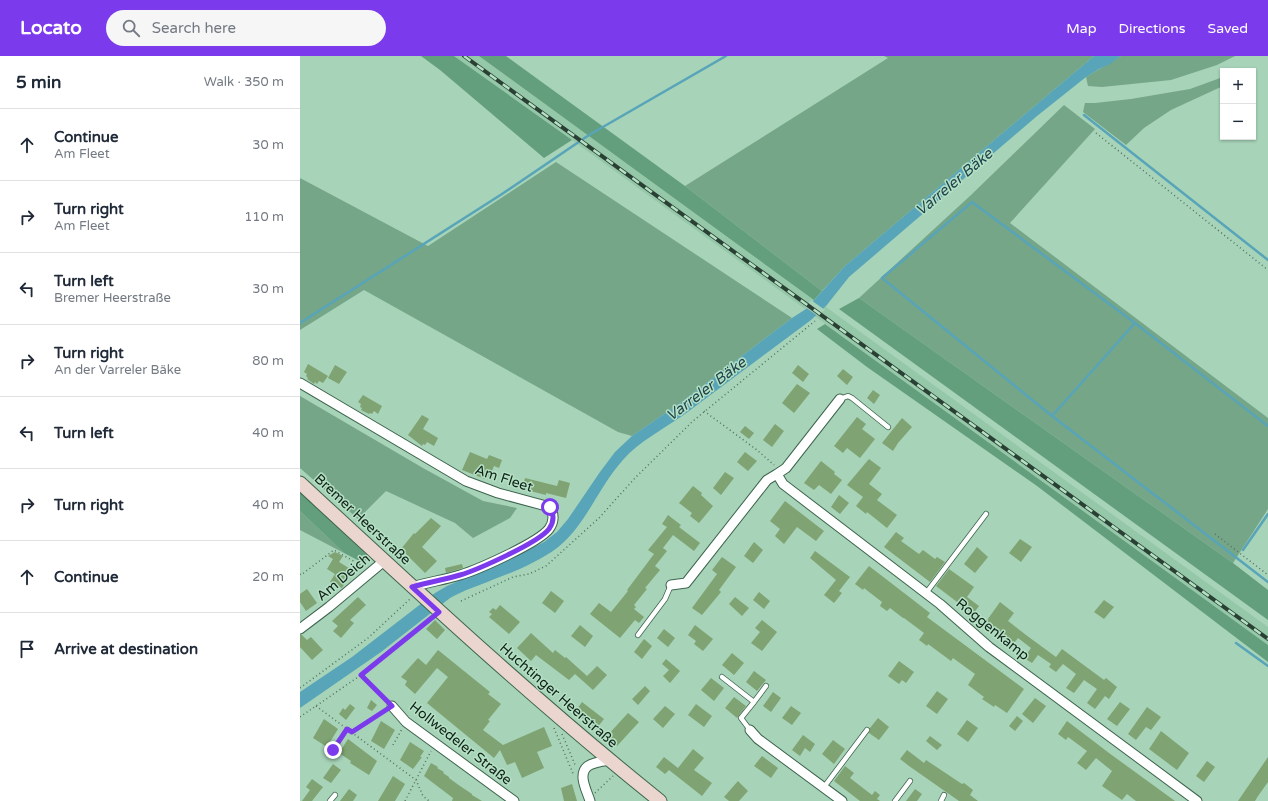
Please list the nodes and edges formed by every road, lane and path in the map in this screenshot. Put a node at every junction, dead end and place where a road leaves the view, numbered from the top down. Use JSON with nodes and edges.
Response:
{"nodes":[{"id":1,"x":1096,"y":133,"type":"dead end"},
{"id":2,"x":1268,"y":270,"type":"edge"},
{"id":3,"x":815,"y":320,"type":"dead end"},
{"id":4,"x":300,"y":383,"type":"edge"},
{"id":5,"x":840,"y":399,"type":"joint"},
{"id":6,"x":704,"y":411,"type":"junction"},
{"id":7,"x":888,"y":427,"type":"dead end"},
{"id":8,"x":778,"y":474,"type":"junction"},
{"id":9,"x":300,"y":482,"type":"edge"},
{"id":10,"x":986,"y":514,"type":"dead end"},
{"id":11,"x":1215,"y":534,"type":"dead end"},
{"id":12,"x":384,"y":561,"type":"junction"},
{"id":13,"x":372,"y":572,"type":"junction"},
{"id":14,"x":300,"y":574,"type":"edge"},
{"id":15,"x":1268,"y":575,"type":"edge"},
{"id":16,"x":671,"y":585,"type":"joint"},
{"id":17,"x":418,"y":593,"type":"junction"},
{"id":18,"x":926,"y":593,"type":"junction"},
{"id":19,"x":461,"y":601,"type":"dead end"},
{"id":20,"x":438,"y":611,"type":"junction"},
{"id":21,"x":300,"y":629,"type":"edge"},
{"id":22,"x":638,"y":635,"type":"dead end"},
{"id":23,"x":361,"y":675,"type":"junction"},
{"id":24,"x":722,"y":677,"type":"dead end"},
{"id":25,"x":766,"y":686,"type":"dead end"},
{"id":26,"x":300,"y":688,"type":"edge"},
{"id":27,"x":754,"y":702,"type":"junction"},
{"id":28,"x":315,"y":706,"type":"junction"},
{"id":29,"x":392,"y":706,"type":"junction"},
{"id":30,"x":554,"y":714,"type":"junction"},
{"id":31,"x":300,"y":717,"type":"edge"},
{"id":32,"x":406,"y":722,"type":"junction"},
{"id":33,"x":347,"y":729,"type":"junction"},
{"id":34,"x":750,"y":730,"type":"joint"},
{"id":35,"x":867,"y":730,"type":"dead end"},
{"id":36,"x":352,"y":732,"type":"junction"},
{"id":37,"x":562,"y":734,"type":"dead end"},
{"id":38,"x":435,"y":743,"type":"junction"},
{"id":39,"x":394,"y":745,"type":"dead end"},
{"id":40,"x":332,"y":751,"type":"dead end"},
{"id":41,"x":610,"y":760,"type":"junction"},
{"id":42,"x":621,"y":769,"type":"junction"},
{"id":43,"x":416,"y":780,"type":"junction"},
{"id":44,"x":580,"y":781,"type":"junction"},
{"id":45,"x":910,"y":781,"type":"dead end"},
{"id":46,"x":824,"y":788,"type":"junction"},
{"id":47,"x":335,"y":795,"type":"dead end"},
{"id":48,"x":944,"y":795,"type":"dead end"},
{"id":49,"x":590,"y":800,"type":"edge"},
{"id":50,"x":330,"y":801,"type":"edge"},
{"id":51,"x":405,"y":801,"type":"edge"},
{"id":52,"x":429,"y":801,"type":"edge"},
{"id":53,"x":514,"y":801,"type":"edge"},
{"id":54,"x":660,"y":801,"type":"edge"},
{"id":55,"x":842,"y":801,"type":"edge"},
{"id":56,"x":895,"y":801,"type":"edge"},
{"id":57,"x":941,"y":801,"type":"edge"},
{"id":58,"x":1197,"y":801,"type":"edge"}],
"edges":[{"from":1,"to":2,"type":"path"},
{"from":3,"to":6,"type":"path"},
{"from":4,"to":17,"type":"street","name":"Am Fleet"},
{"from":5,"to":7,"type":"lane"},
{"from":5,"to":8,"type":"street"},
{"from":6,"to":8,"type":"path"},
{"from":6,"to":19,"type":"path"},
{"from":8,"to":16,"type":"street"},
{"from":8,"to":18,"type":"street","name":"Roggenkamp"},
{"from":9,"to":12,"type":"main road","name":"Bremer Heerstraße"},
{"from":10,"to":18,"type":"lane"},
{"from":11,"to":15,"type":"path"},
{"from":12,"to":13,"type":"street","name":"Am Deich"},
{"from":12,"to":17,"type":"main road","name":"Bremer Heerstraße"},
{"from":13,"to":14,"type":"path"},
{"from":13,"to":21,"type":"street","name":"Am Deich"},
{"from":16,"to":22,"type":"lane"},
{"from":17,"to":20,"type":"main road","name":"Bremer Heerstraße"},
{"from":17,"to":26,"type":"path"},
{"from":18,"to":58,"type":"street","name":"Roggenkamp"},
{"from":20,"to":23,"type":"path"},
{"from":20,"to":30,"type":"main road","name":"Huchtinger Heerstraße"},
{"from":23,"to":28,"type":"path"},
{"from":23,"to":29,"type":"path"},
{"from":24,"to":27,"type":"lane"},
{"from":25,"to":27,"type":"lane"},
{"from":27,"to":34,"type":"lane"},
{"from":28,"to":31,"type":"path"},
{"from":28,"to":33,"type":"path"},
{"from":29,"to":32,"type":"street","name":"Hollwedeler Straße"},
{"from":29,"to":36,"type":"path"},
{"from":30,"to":41,"type":"main road","name":"Huchtinger Heerstraße"},
{"from":30,"to":44,"type":"path"},
{"from":32,"to":38,"type":"street","name":"Hollwedeler Straße"},
{"from":32,"to":39,"type":"path"},
{"from":33,"to":36,"type":"path"},
{"from":33,"to":40,"type":"path"},
{"from":34,"to":46,"type":"street"},
{"from":35,"to":46,"type":"lane"},
{"from":36,"to":43,"type":"path"},
{"from":37,"to":44,"type":"path"},
{"from":38,"to":43,"type":"path"},
{"from":38,"to":53,"type":"street","name":"Hollwedeler Straße"},
{"from":41,"to":42,"type":"main road","name":"Huchtinger Heerstraße"},
{"from":41,"to":44,"type":"street"},
{"from":42,"to":49,"type":"path"},
{"from":42,"to":54,"type":"main road","name":"Huchtinger Heerstraße"},
{"from":43,"to":51,"type":"path"},
{"from":43,"to":52,"type":"path"},
{"from":44,"to":49,"type":"street"},
{"from":45,"to":56,"type":"lane"},
{"from":46,"to":55,"type":"street"},
{"from":47,"to":50,"type":"lane"},
{"from":48,"to":57,"type":"lane"}]}
